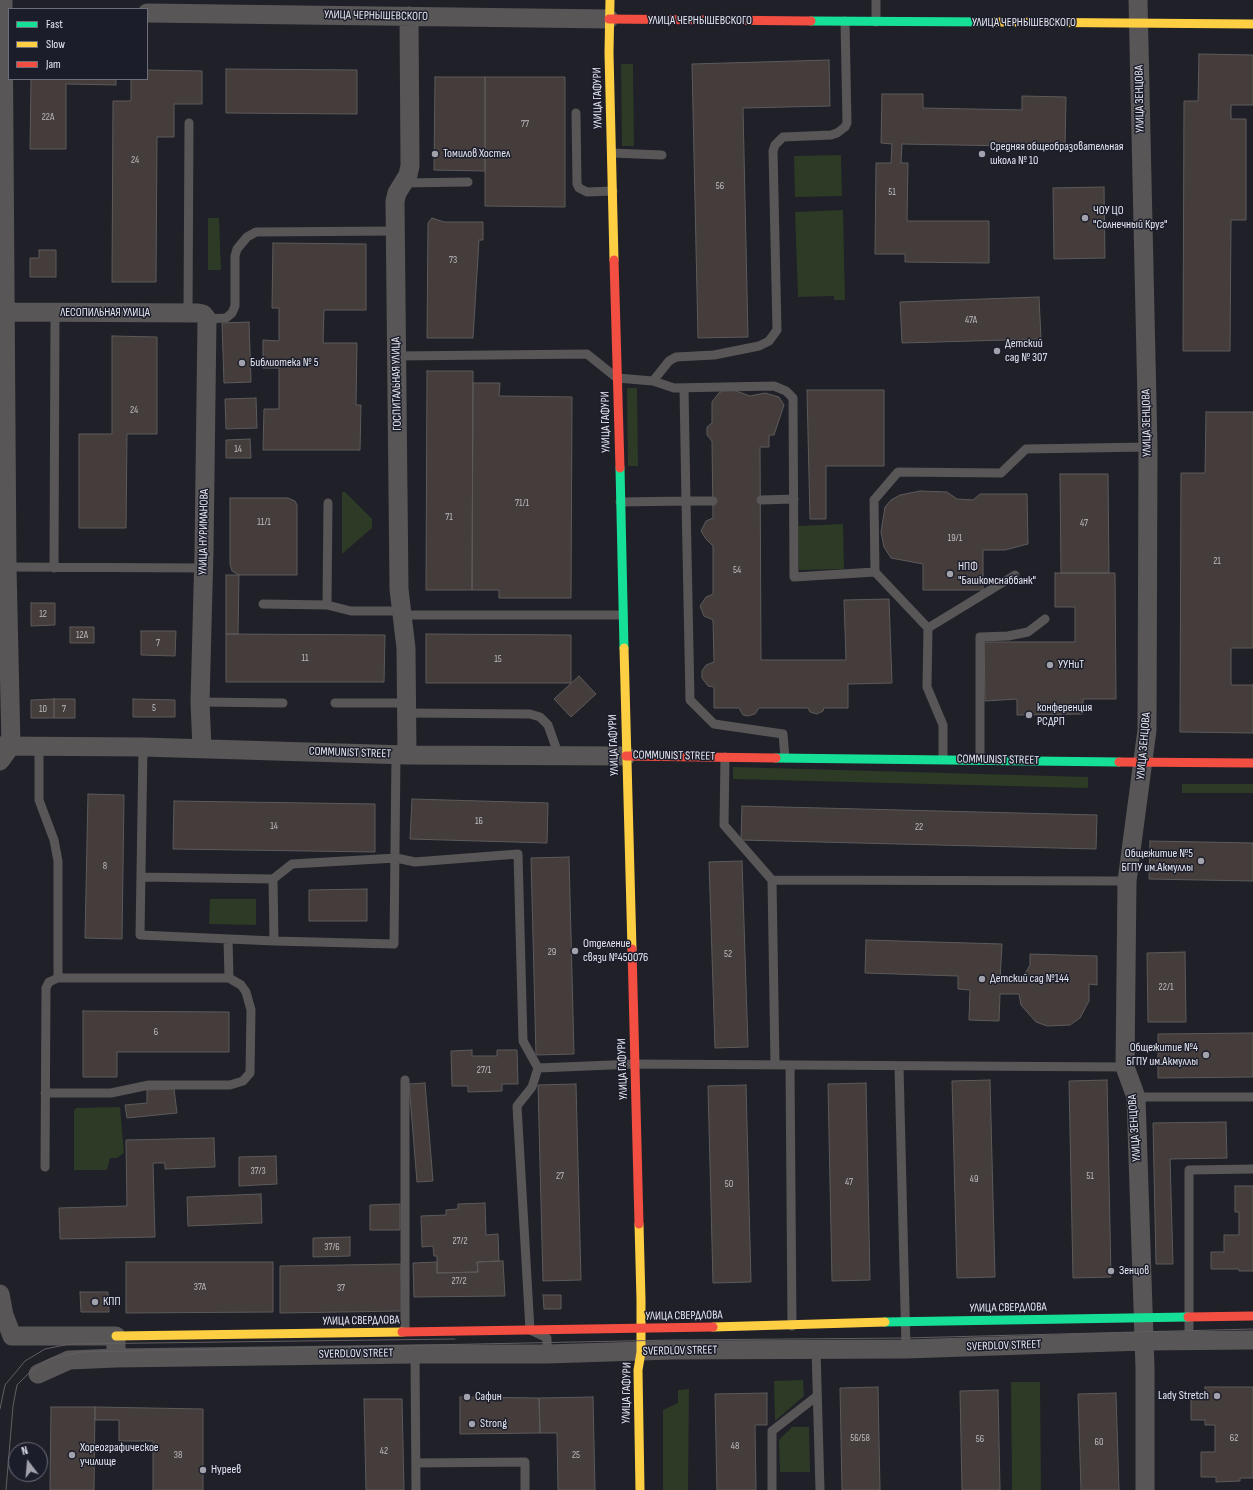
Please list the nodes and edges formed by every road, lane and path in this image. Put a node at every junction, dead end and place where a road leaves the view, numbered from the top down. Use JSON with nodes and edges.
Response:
{"nodes":[{"id":1,"x":610,"y":0,"type":"edge"},
{"id":2,"x":876,"y":0,"type":"edge"},
{"id":3,"x":1138,"y":0,"type":"edge"},
{"id":4,"x":198,"y":6,"type":"edge"},
{"id":5,"x":4,"y":10,"type":"edge"},
{"id":6,"x":148,"y":13,"type":"edge"},
{"id":7,"x":409,"y":16,"type":"junction"},
{"id":8,"x":609,"y":19,"type":"junction"},
{"id":9,"x":845,"y":21,"type":"junction"},
{"id":10,"x":876,"y":22,"type":"junction"},
{"id":11,"x":1139,"y":23,"type":"junction"},
{"id":12,"x":1253,"y":24,"type":"edge"},
{"id":13,"x":576,"y":113,"type":"dead end"},
{"id":14,"x":189,"y":122,"type":"dead end"},
{"id":15,"x":612,"y":153,"type":"junction"},
{"id":16,"x":662,"y":155,"type":"dead end"},
{"id":17,"x":404,"y":182,"type":"junction"},
{"id":18,"x":468,"y":182,"type":"dead end"},
{"id":19,"x":613,"y":191,"type":"junction"},
{"id":20,"x":396,"y":231,"type":"junction"},
{"id":21,"x":5,"y":312,"type":"junction"},
{"id":22,"x":55,"y":312,"type":"junction"},
{"id":23,"x":200,"y":316,"type":"junction"},
{"id":24,"x":397,"y":356,"type":"junction"},
{"id":25,"x":617,"y":378,"type":"junction"},
{"id":26,"x":653,"y":381,"type":"junction"},
{"id":27,"x":3,"y":383,"type":"edge"},
{"id":28,"x":684,"y":388,"type":"junction"},
{"id":29,"x":1148,"y":447,"type":"junction"},
{"id":30,"x":990,"y":467,"type":"dead end"},
{"id":31,"x":1001,"y":473,"type":"junction"},
{"id":32,"x":794,"y":499,"type":"junction"},
{"id":33,"x":761,"y":500,"type":"dead end"},
{"id":34,"x":686,"y":501,"type":"junction"},
{"id":35,"x":713,"y":501,"type":"dead end"},
{"id":36,"x":620,"y":502,"type":"junction"},
{"id":37,"x":328,"y":503,"type":"dead end"},
{"id":38,"x":7,"y":567,"type":"junction"},
{"id":39,"x":54,"y":568,"type":"junction"},
{"id":40,"x":204,"y":568,"type":"junction"},
{"id":41,"x":875,"y":572,"type":"junction"},
{"id":42,"x":1015,"y":575,"type":"dead end"},
{"id":43,"x":263,"y":604,"type":"dead end"},
{"id":44,"x":327,"y":604,"type":"junction"},
{"id":45,"x":402,"y":613,"type":"junction"},
{"id":46,"x":623,"y":615,"type":"junction"},
{"id":47,"x":1045,"y":619,"type":"dead end"},
{"id":48,"x":928,"y":628,"type":"junction"},
{"id":49,"x":200,"y":702,"type":"junction"},
{"id":50,"x":283,"y":703,"type":"dead end"},
{"id":51,"x":335,"y":703,"type":"dead end"},
{"id":52,"x":407,"y":708,"type":"junction"},
{"id":53,"x":39,"y":747,"type":"junction"},
{"id":54,"x":143,"y":747,"type":"junction"},
{"id":55,"x":202,"y":748,"type":"junction"},
{"id":56,"x":4,"y":751,"type":"edge"},
{"id":57,"x":401,"y":754,"type":"junction"},
{"id":58,"x":559,"y":756,"type":"junction"},
{"id":59,"x":626,"y":756,"type":"junction"},
{"id":60,"x":725,"y":757,"type":"junction"},
{"id":61,"x":785,"y":758,"type":"junction"},
{"id":62,"x":943,"y":759,"type":"junction"},
{"id":63,"x":980,"y":760,"type":"junction"},
{"id":64,"x":1144,"y":762,"type":"junction"},
{"id":65,"x":1253,"y":763,"type":"edge"},
{"id":66,"x":396,"y":858,"type":"junction"},
{"id":67,"x":141,"y":877,"type":"junction"},
{"id":68,"x":273,"y":879,"type":"junction"},
{"id":69,"x":772,"y":880,"type":"junction"},
{"id":70,"x":1127,"y":881,"type":"junction"},
{"id":71,"x":228,"y":939,"type":"junction"},
{"id":72,"x":274,"y":941,"type":"junction"},
{"id":73,"x":58,"y":978,"type":"junction"},
{"id":74,"x":229,"y":978,"type":"junction"},
{"id":75,"x":635,"y":1064,"type":"junction"},
{"id":76,"x":775,"y":1065,"type":"junction"},
{"id":77,"x":790,"y":1065,"type":"junction"},
{"id":78,"x":899,"y":1066,"type":"junction"},
{"id":79,"x":1125,"y":1067,"type":"junction"},
{"id":80,"x":538,"y":1068,"type":"junction"},
{"id":81,"x":405,"y":1080,"type":"dead end"},
{"id":82,"x":45,"y":1093,"type":"junction"},
{"id":83,"x":1136,"y":1097,"type":"junction"},
{"id":84,"x":1253,"y":1097,"type":"edge"},
{"id":85,"x":45,"y":1167,"type":"dead end"},
{"id":86,"x":1253,"y":1169,"type":"edge"},
{"id":87,"x":0,"y":1294,"type":"edge"},
{"id":88,"x":1253,"y":1316,"type":"edge"},
{"id":89,"x":1188,"y":1317,"type":"junction"},
{"id":90,"x":1143,"y":1318,"type":"junction"},
{"id":91,"x":904,"y":1321,"type":"junction"},
{"id":92,"x":792,"y":1326,"type":"junction"},
{"id":93,"x":641,"y":1328,"type":"junction"},
{"id":94,"x":530,"y":1330,"type":"junction"},
{"id":95,"x":405,"y":1332,"type":"junction"},
{"id":96,"x":116,"y":1336,"type":"junction"},
{"id":97,"x":1189,"y":1340,"type":"junction"},
{"id":98,"x":1253,"y":1340,"type":"edge"},
{"id":99,"x":1144,"y":1341,"type":"junction"},
{"id":100,"x":816,"y":1349,"type":"junction"},
{"id":101,"x":906,"y":1349,"type":"junction"},
{"id":102,"x":641,"y":1352,"type":"junction"},
{"id":103,"x":415,"y":1354,"type":"junction"},
{"id":104,"x":547,"y":1354,"type":"junction"},
{"id":105,"x":116,"y":1358,"type":"junction"},
{"id":106,"x":38,"y":1374,"type":"dead end"},
{"id":107,"x":817,"y":1396,"type":"junction"},
{"id":108,"x":416,"y":1462,"type":"junction"},
{"id":109,"x":416,"y":1490,"type":"edge"},
{"id":110,"x":525,"y":1490,"type":"edge"},
{"id":111,"x":640,"y":1490,"type":"edge"},
{"id":112,"x":772,"y":1490,"type":"edge"},
{"id":113,"x":820,"y":1490,"type":"edge"},
{"id":114,"x":1145,"y":1490,"type":"edge"}],
"edges":[{"from":1,"to":8,"type":"street","name":"УЛИЦА ГАФУРИ"},
{"from":2,"to":10,"type":"lane"},
{"from":3,"to":11,"type":"street","name":"УЛИЦА ЗЕНЦОВА"},
{"from":4,"to":6,"type":"street","name":"УЛИЦА ЧЕРНЫШЕВСКОГО"},
{"from":4,"to":7,"type":"street","name":"УЛИЦА ЧЕРНЫШЕВСКОГО"},
{"from":5,"to":21,"type":"street"},
{"from":7,"to":8,"type":"street","name":"УЛИЦА ЧЕРНЫШЕВСКОГО"},
{"from":7,"to":17,"type":"street","name":"ГОСПИТАЛЬНАЯ УЛИЦА"},
{"from":8,"to":9,"type":"street","name":"УЛИЦА ЧЕРНЫШЕВСКОГО"},
{"from":8,"to":15,"type":"street","name":"УЛИЦА ГАФУРИ"},
{"from":9,"to":10,"type":"street","name":"УЛИЦА ЧЕРНЫШЕВСКОГО"},
{"from":9,"to":26,"type":"lane"},
{"from":10,"to":11,"type":"street","name":"УЛИЦА ЧЕРНЫШЕВСКОГО"},
{"from":11,"to":12,"type":"street","name":"УЛИЦА ЧЕРНЫШЕВСКОГО"},
{"from":11,"to":29,"type":"street","name":"УЛИЦА ЗЕНЦОВА"},
{"from":13,"to":19,"type":"lane"},
{"from":14,"to":23,"type":"lane"},
{"from":15,"to":16,"type":"lane"},
{"from":15,"to":19,"type":"street","name":"УЛИЦА ГАФУРИ"},
{"from":17,"to":18,"type":"lane"},
{"from":17,"to":20,"type":"street","name":"ГОСПИТАЛЬНАЯ УЛИЦА"},
{"from":19,"to":25,"type":"street","name":"УЛИЦА ГАФУРИ"},
{"from":20,"to":23,"type":"lane"},
{"from":20,"to":24,"type":"street","name":"ГОСПИТАЛЬНАЯ УЛИЦА"},
{"from":21,"to":22,"type":"street","name":"ЛЕСОПИЛЬНАЯ УЛИЦА"},
{"from":21,"to":27,"type":"street"},
{"from":22,"to":23,"type":"street","name":"ЛЕСОПИЛЬНАЯ УЛИЦА"},
{"from":22,"to":39,"type":"lane"},
{"from":23,"to":40,"type":"street","name":"УЛИЦА НУРИМАНОВА"},
{"from":24,"to":25,"type":"lane"},
{"from":24,"to":45,"type":"street","name":"ГОСПИТАЛЬНАЯ УЛИЦА"},
{"from":25,"to":26,"type":"lane"},
{"from":25,"to":36,"type":"street","name":"УЛИЦА ГАФУРИ"},
{"from":26,"to":28,"type":"lane"},
{"from":27,"to":38,"type":"street"},
{"from":28,"to":32,"type":"lane"},
{"from":28,"to":34,"type":"lane"},
{"from":29,"to":31,"type":"lane"},
{"from":29,"to":64,"type":"street","name":"УЛИЦА ЗЕНЦОВА"},
{"from":30,"to":31,"type":"lane"},
{"from":31,"to":41,"type":"lane"},
{"from":32,"to":33,"type":"lane"},
{"from":32,"to":41,"type":"lane"},
{"from":34,"to":35,"type":"lane"},
{"from":34,"to":36,"type":"lane"},
{"from":34,"to":61,"type":"lane"},
{"from":36,"to":46,"type":"street","name":"УЛИЦА ГАФУРИ"},
{"from":37,"to":44,"type":"lane"},
{"from":38,"to":39,"type":"lane"},
{"from":38,"to":56,"type":"street"},
{"from":39,"to":40,"type":"lane"},
{"from":40,"to":49,"type":"street","name":"УЛИЦА НУРИМАНОВА"},
{"from":41,"to":48,"type":"lane"},
{"from":42,"to":48,"type":"lane"},
{"from":43,"to":44,"type":"lane"},
{"from":44,"to":45,"type":"lane"},
{"from":45,"to":46,"type":"lane"},
{"from":45,"to":52,"type":"street","name":"ГОСПИТАЛЬНАЯ УЛИЦА"},
{"from":46,"to":59,"type":"street","name":"УЛИЦА ГАФУРИ"},
{"from":47,"to":63,"type":"lane"},
{"from":48,"to":62,"type":"lane"},
{"from":49,"to":50,"type":"lane"},
{"from":49,"to":55,"type":"street","name":"УЛИЦА НУРИМАНОВА"},
{"from":51,"to":52,"type":"lane"},
{"from":52,"to":57,"type":"street","name":"ГОСПИТАЛЬНАЯ УЛИЦА"},
{"from":52,"to":58,"type":"lane"},
{"from":53,"to":54,"type":"street","name":"COMMUNIST STREET"},
{"from":53,"to":56,"type":"street","name":"COMMUNIST STREET"},
{"from":53,"to":73,"type":"lane"},
{"from":54,"to":55,"type":"street","name":"COMMUNIST STREET"},
{"from":54,"to":67,"type":"lane"},
{"from":55,"to":57,"type":"street","name":"COMMUNIST STREET"},
{"from":57,"to":58,"type":"street","name":"COMMUNIST STREET"},
{"from":57,"to":66,"type":"lane"},
{"from":58,"to":59,"type":"street","name":"COMMUNIST STREET"},
{"from":59,"to":60,"type":"street","name":"COMMUNIST STREET"},
{"from":59,"to":75,"type":"street","name":"УЛИЦА ГАФУРИ"},
{"from":60,"to":61,"type":"street","name":"COMMUNIST STREET"},
{"from":60,"to":69,"type":"lane"},
{"from":61,"to":62,"type":"street","name":"COMMUNIST STREET"},
{"from":62,"to":63,"type":"street","name":"COMMUNIST STREET"},
{"from":63,"to":64,"type":"street","name":"COMMUNIST STREET"},
{"from":64,"to":65,"type":"street","name":"COMMUNIST STREET"},
{"from":64,"to":70,"type":"street","name":"УЛИЦА ЗЕНЦОВА"},
{"from":66,"to":68,"type":"lane"},
{"from":66,"to":72,"type":"lane"},
{"from":66,"to":80,"type":"lane"},
{"from":67,"to":68,"type":"lane"},
{"from":67,"to":71,"type":"lane"},
{"from":68,"to":72,"type":"lane"},
{"from":69,"to":70,"type":"lane"},
{"from":69,"to":76,"type":"lane"},
{"from":70,"to":79,"type":"street","name":"УЛИЦА ЗЕНЦОВА"},
{"from":71,"to":72,"type":"lane"},
{"from":71,"to":74,"type":"lane"},
{"from":73,"to":74,"type":"lane"},
{"from":73,"to":82,"type":"lane"},
{"from":74,"to":82,"type":"lane"},
{"from":75,"to":76,"type":"lane"},
{"from":75,"to":80,"type":"lane"},
{"from":75,"to":93,"type":"street","name":"УЛИЦА ГАФУРИ"},
{"from":76,"to":77,"type":"lane"},
{"from":77,"to":78,"type":"lane"},
{"from":77,"to":92,"type":"lane"},
{"from":78,"to":79,"type":"lane"},
{"from":78,"to":91,"type":"lane"},
{"from":79,"to":83,"type":"street","name":"УЛИЦА ЗЕНЦОВА"},
{"from":80,"to":94,"type":"lane"},
{"from":81,"to":95,"type":"lane"},
{"from":82,"to":85,"type":"lane"},
{"from":83,"to":84,"type":"lane"},
{"from":83,"to":90,"type":"street","name":"УЛИЦА ЗЕНЦОВА"},
{"from":86,"to":89,"type":"lane"},
{"from":87,"to":96,"type":"street"},
{"from":88,"to":89,"type":"street","name":"УЛИЦА СВЕРДЛОВА"},
{"from":89,"to":90,"type":"street","name":"УЛИЦА СВЕРДЛОВА"},
{"from":89,"to":97,"type":"lane"},
{"from":90,"to":91,"type":"street","name":"УЛИЦА СВЕРДЛОВА"},
{"from":90,"to":99,"type":"street","name":"УЛИЦА ЗЕНЦОВА"},
{"from":91,"to":92,"type":"street","name":"УЛИЦА СВЕРДЛОВА"},
{"from":91,"to":101,"type":"lane"},
{"from":92,"to":93,"type":"street","name":"УЛИЦА СВЕРДЛОВА"},
{"from":93,"to":94,"type":"street","name":"УЛИЦА СВЕРДЛОВА"},
{"from":93,"to":102,"type":"street","name":"УЛИЦА ГАФУРИ"},
{"from":94,"to":95,"type":"street","name":"УЛИЦА СВЕРДЛОВА"},
{"from":94,"to":104,"type":"lane"},
{"from":95,"to":96,"type":"street","name":"УЛИЦА СВЕРДЛОВА"},
{"from":96,"to":105,"type":"street"},
{"from":97,"to":98,"type":"street","name":"SVERDLOV STREET"},
{"from":97,"to":99,"type":"street","name":"SVERDLOV STREET"},
{"from":99,"to":101,"type":"street","name":"SVERDLOV STREET"},
{"from":99,"to":114,"type":"street","name":"УЛИЦА ЗЕНЦОВА"},
{"from":100,"to":101,"type":"street","name":"SVERDLOV STREET"},
{"from":100,"to":102,"type":"street","name":"SVERDLOV STREET"},
{"from":100,"to":107,"type":"lane"},
{"from":102,"to":104,"type":"street","name":"SVERDLOV STREET"},
{"from":102,"to":111,"type":"street","name":"УЛИЦА ГАФУРИ"},
{"from":103,"to":104,"type":"street","name":"SVERDLOV STREET"},
{"from":103,"to":105,"type":"street","name":"SVERDLOV STREET"},
{"from":103,"to":108,"type":"lane"},
{"from":105,"to":106,"type":"street","name":"SVERDLOV STREET"},
{"from":107,"to":112,"type":"lane"},
{"from":107,"to":113,"type":"lane"},
{"from":108,"to":109,"type":"lane"},
{"from":108,"to":110,"type":"lane"}]}
